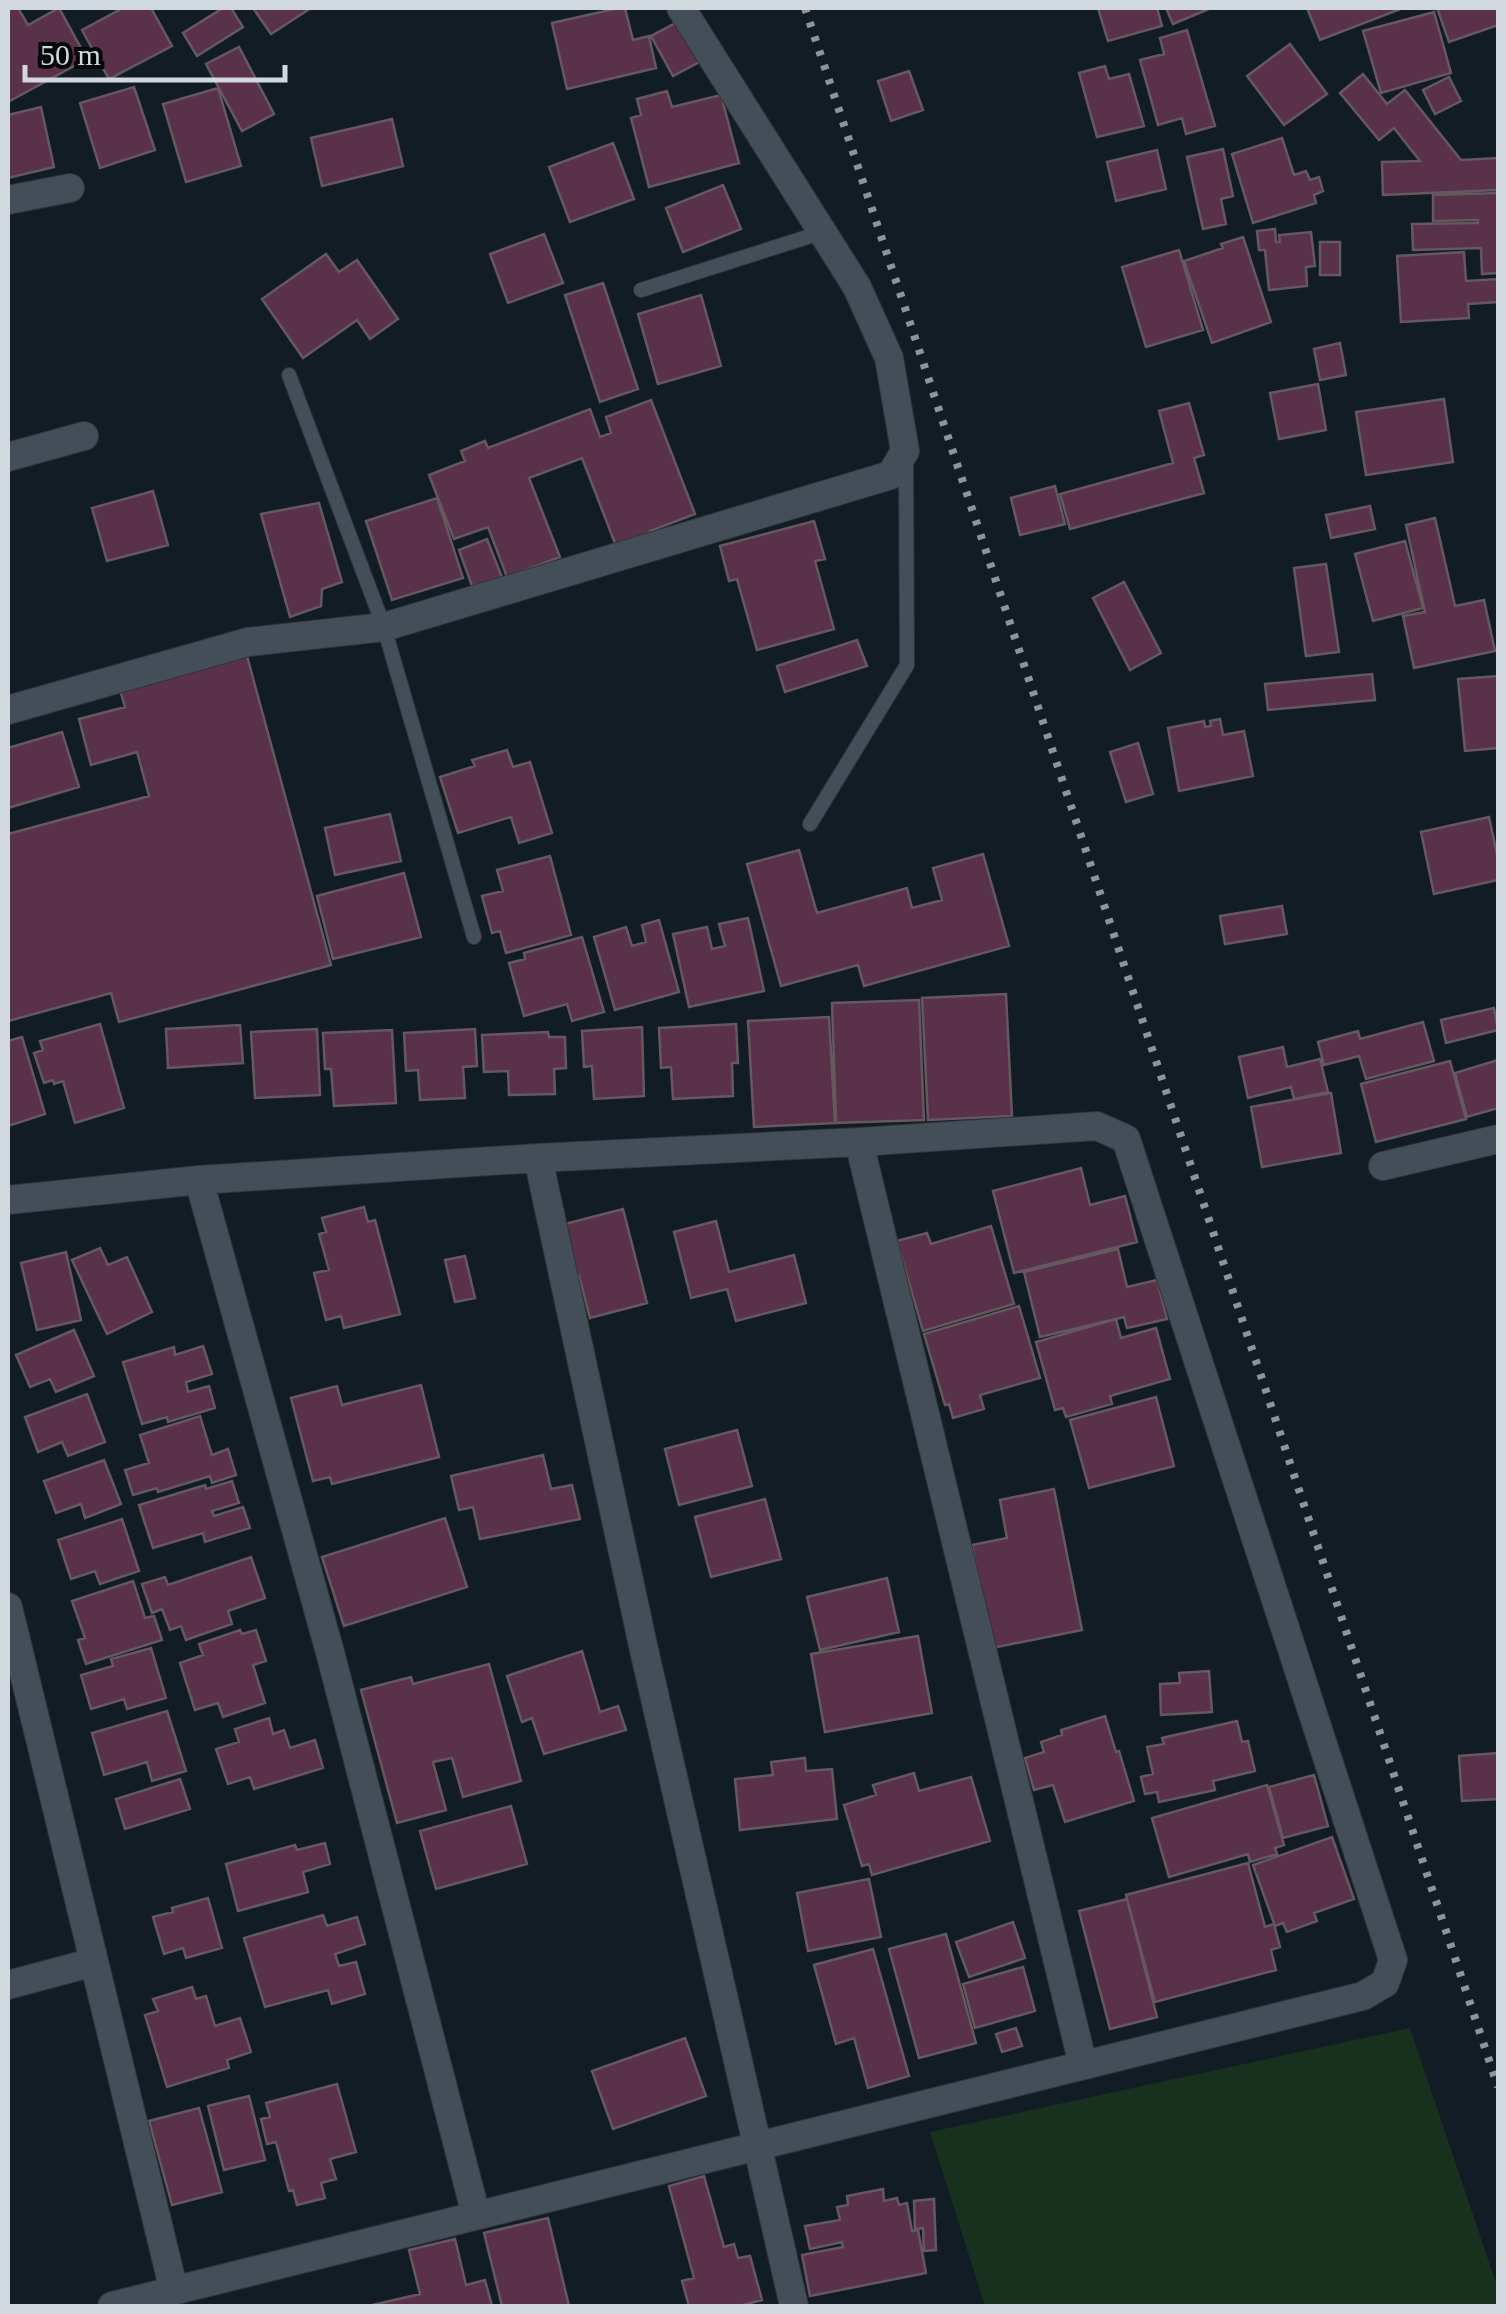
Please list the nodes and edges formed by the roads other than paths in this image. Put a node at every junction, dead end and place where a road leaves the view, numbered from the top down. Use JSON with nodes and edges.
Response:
{"nodes":[{"id":1,"x":681,"y":8,"type":"edge"},
{"id":2,"x":70,"y":188,"type":"dead end"},
{"id":3,"x":8,"y":200,"type":"edge"},
{"id":4,"x":823,"y":232,"type":"junction"},
{"id":5,"x":641,"y":290,"type":"dead end"},
{"id":6,"x":289,"y":375,"type":"dead end"},
{"id":7,"x":84,"y":436,"type":"dead end"},
{"id":8,"x":906,"y":451,"type":"junction"},
{"id":9,"x":8,"y":457,"type":"edge"},
{"id":10,"x":384,"y":626,"type":"junction"},
{"id":11,"x":8,"y":710,"type":"edge"},
{"id":12,"x":810,"y":824,"type":"dead end"},
{"id":13,"x":474,"y":937,"type":"dead end"},
{"id":14,"x":1498,"y":1139,"type":"edge"},
{"id":15,"x":859,"y":1142,"type":"junction"},
{"id":16,"x":538,"y":1158,"type":"junction"},
{"id":17,"x":1383,"y":1166,"type":"dead end"},
{"id":18,"x":199,"y":1180,"type":"junction"},
{"id":19,"x":8,"y":1200,"type":"edge"},
{"id":20,"x":8,"y":1608,"type":"edge"},
{"id":21,"x":94,"y":1962,"type":"junction"},
{"id":22,"x":8,"y":1985,"type":"edge"},
{"id":23,"x":1084,"y":2065,"type":"junction"},
{"id":24,"x":757,"y":2146,"type":"junction"},
{"id":25,"x":476,"y":2216,"type":"junction"},
{"id":26,"x":174,"y":2291,"type":"junction"},
{"id":27,"x":112,"y":2306,"type":"edge"},
{"id":28,"x":794,"y":2306,"type":"edge"}],
"edges":[{"from":1,"to":4,"type":"street"},
{"from":2,"to":3,"type":"street"},
{"from":4,"to":5,"type":"lane"},
{"from":4,"to":8,"type":"street"},
{"from":6,"to":10,"type":"lane"},
{"from":7,"to":9,"type":"street"},
{"from":8,"to":10,"type":"street"},
{"from":8,"to":12,"type":"lane"},
{"from":10,"to":11,"type":"street"},
{"from":10,"to":13,"type":"lane"},
{"from":14,"to":17,"type":"street"},
{"from":15,"to":16,"type":"street"},
{"from":15,"to":23,"type":"street"},
{"from":15,"to":23,"type":"street"},
{"from":16,"to":18,"type":"street"},
{"from":16,"to":24,"type":"street"},
{"from":18,"to":19,"type":"street"},
{"from":18,"to":25,"type":"street"},
{"from":20,"to":21,"type":"street"},
{"from":21,"to":22,"type":"street"},
{"from":21,"to":26,"type":"street"},
{"from":23,"to":24,"type":"street"},
{"from":24,"to":25,"type":"street"},
{"from":24,"to":28,"type":"street"},
{"from":25,"to":26,"type":"street"},
{"from":26,"to":27,"type":"street"}]}
